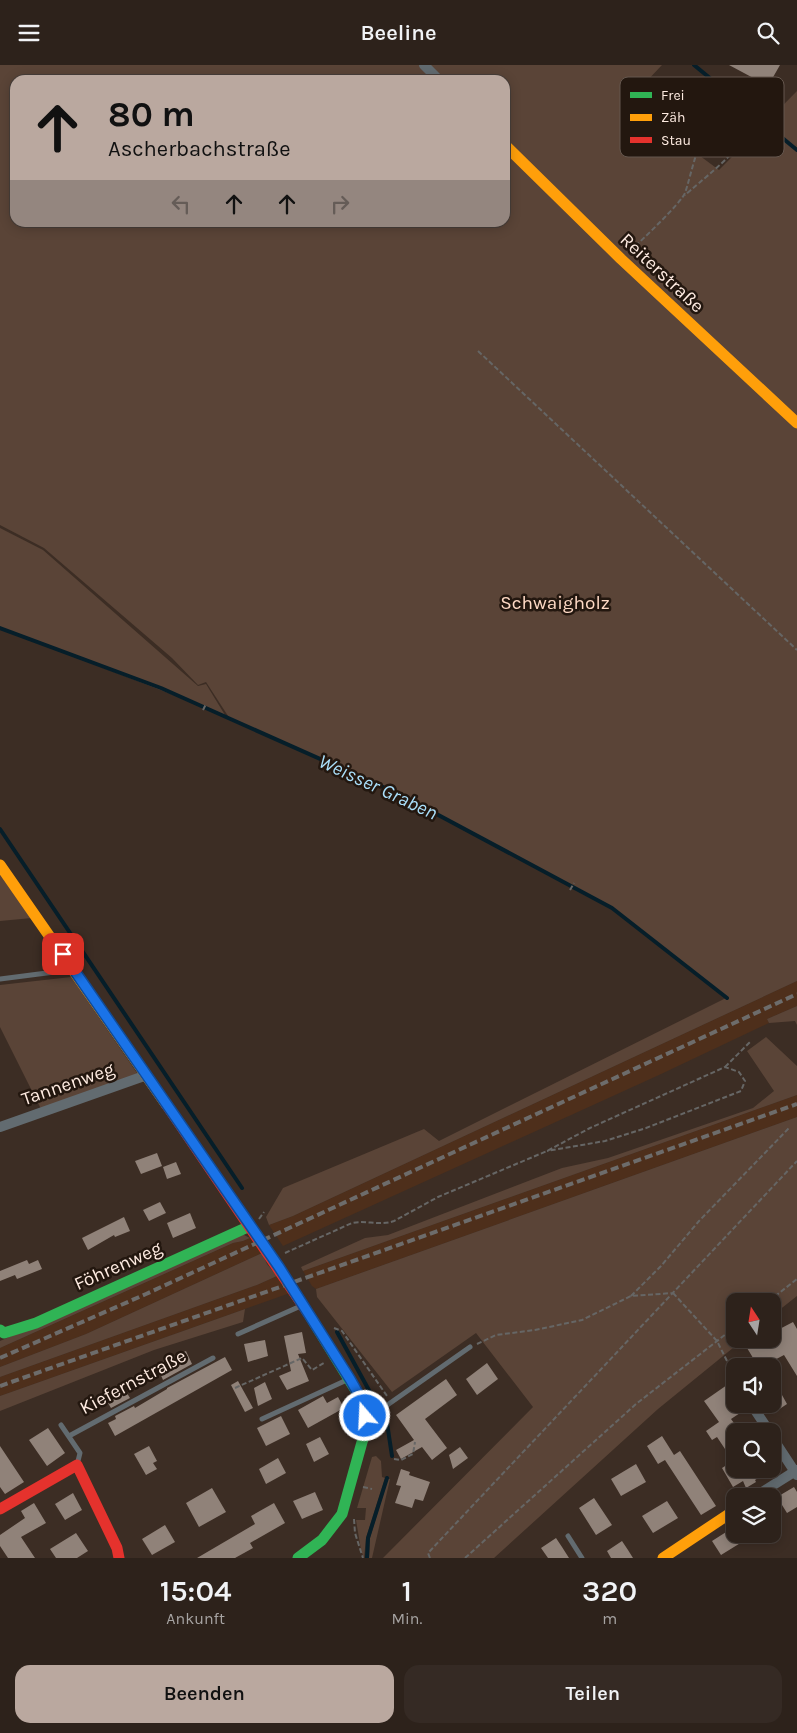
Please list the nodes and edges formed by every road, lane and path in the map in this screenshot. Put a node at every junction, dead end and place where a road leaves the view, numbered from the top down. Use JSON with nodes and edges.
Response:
{"nodes":[{"id":1,"x":424,"y":65,"type":"edge"},
{"id":2,"x":434,"y":75,"type":"edge"},
{"id":3,"x":510,"y":150,"type":"edge"},
{"id":4,"x":697,"y":157,"type":"edge"},
{"id":5,"x":728,"y":157,"type":"edge"},
{"id":6,"x":685,"y":195,"type":"junction"},
{"id":7,"x":621,"y":259,"type":"junction"},
{"id":8,"x":478,"y":351,"type":"dead end"},
{"id":9,"x":797,"y":423,"type":"edge"},
{"id":10,"x":797,"y":650,"type":"edge"},
{"id":11,"x":206,"y":704,"type":"dead end"},
{"id":12,"x":203,"y":710,"type":"dead end"},
{"id":13,"x":0,"y":865,"type":"edge"},
{"id":14,"x":574,"y":883,"type":"dead end"},
{"id":15,"x":570,"y":890,"type":"dead end"},
{"id":16,"x":73,"y":969,"type":"junction"},
{"id":17,"x":0,"y":979,"type":"edge"},
{"id":18,"x":751,"y":1041,"type":"dead end"},
{"id":19,"x":725,"y":1067,"type":"junction"},
{"id":20,"x":147,"y":1075,"type":"junction"},
{"id":21,"x":0,"y":1127,"type":"edge"},
{"id":22,"x":790,"y":1127,"type":"dead end"},
{"id":23,"x":547,"y":1151,"type":"junction"},
{"id":24,"x":797,"y":1161,"type":"edge"},
{"id":25,"x":264,"y":1212,"type":"dead end"},
{"id":26,"x":254,"y":1223,"type":"junction"},
{"id":27,"x":273,"y":1259,"type":"junction"},
{"id":28,"x":797,"y":1279,"type":"edge"},
{"id":29,"x":673,"y":1293,"type":"junction"},
{"id":30,"x":779,"y":1293,"type":"edge"},
{"id":31,"x":632,"y":1296,"type":"junction"},
{"id":32,"x":301,"y":1301,"type":"junction"},
{"id":33,"x":0,"y":1331,"type":"edge"},
{"id":34,"x":342,"y":1331,"type":"dead end"},
{"id":35,"x":238,"y":1334,"type":"dead end"},
{"id":36,"x":726,"y":1334,"type":"edge"},
{"id":37,"x":717,"y":1341,"type":"junction"},
{"id":38,"x":470,"y":1347,"type":"joint"},
{"id":39,"x":336,"y":1357,"type":"junction"},
{"id":40,"x":213,"y":1358,"type":"dead end"},
{"id":41,"x":726,"y":1359,"type":"edge"},
{"id":42,"x":350,"y":1379,"type":"junction"},
{"id":43,"x":235,"y":1388,"type":"dead end"},
{"id":44,"x":391,"y":1403,"type":"junction"},
{"id":45,"x":262,"y":1419,"type":"dead end"},
{"id":46,"x":365,"y":1420,"type":"junction"},
{"id":47,"x":61,"y":1425,"type":"dead end"},
{"id":48,"x":69,"y":1436,"type":"junction"},
{"id":49,"x":415,"y":1442,"type":"dead end"},
{"id":50,"x":781,"y":1450,"type":"edge"},
{"id":51,"x":394,"y":1459,"type":"dead end"},
{"id":52,"x":77,"y":1465,"type":"junction"},
{"id":53,"x":796,"y":1472,"type":"edge"},
{"id":54,"x":769,"y":1488,"type":"edge"},
{"id":55,"x":0,"y":1509,"type":"edge"},
{"id":56,"x":354,"y":1515,"type":"dead end"},
{"id":57,"x":726,"y":1516,"type":"edge"},
{"id":58,"x":568,"y":1536,"type":"dead end"},
{"id":59,"x":119,"y":1558,"type":"edge"},
{"id":60,"x":298,"y":1558,"type":"edge"},
{"id":61,"x":363,"y":1558,"type":"edge"},
{"id":62,"x":430,"y":1558,"type":"edge"},
{"id":63,"x":465,"y":1558,"type":"edge"},
{"id":64,"x":582,"y":1558,"type":"edge"},
{"id":65,"x":663,"y":1558,"type":"edge"}],
"edges":[{"from":1,"to":2,"type":"street"},
{"from":3,"to":7,"type":"street","name":"Reiterstraße"},
{"from":4,"to":6,"type":"path"},
{"from":5,"to":6,"type":"path"},
{"from":6,"to":7,"type":"path"},
{"from":7,"to":9,"type":"street","name":"Reiterstraße"},
{"from":8,"to":10,"type":"path"},
{"from":11,"to":12,"type":"path"},
{"from":13,"to":16,"type":"street"},
{"from":14,"to":15,"type":"path"},
{"from":16,"to":17,"type":"lane"},
{"from":16,"to":20,"type":"street"},
{"from":18,"to":19,"type":"path"},
{"from":19,"to":23,"type":"path"},
{"from":19,"to":23,"type":"path"},
{"from":20,"to":21,"type":"street","name":"Tannenweg"},
{"from":20,"to":26,"type":"street"},
{"from":22,"to":31,"type":"path"},
{"from":23,"to":27,"type":"path"},
{"from":24,"to":29,"type":"path"},
{"from":25,"to":26,"type":"path"},
{"from":26,"to":27,"type":"street"},
{"from":26,"to":33,"type":"street","name":"Föhrenweg"},
{"from":27,"to":32,"type":"street"},
{"from":28,"to":30,"type":"path"},
{"from":29,"to":31,"type":"path"},
{"from":29,"to":37,"type":"path"},
{"from":29,"to":62,"type":"path"},
{"from":31,"to":38,"type":"path"},
{"from":32,"to":35,"type":"lane"},
{"from":32,"to":39,"type":"street"},
{"from":34,"to":44,"type":"path"},
{"from":36,"to":37,"type":"path"},
{"from":37,"to":41,"type":"path"},
{"from":37,"to":63,"type":"path"},
{"from":38,"to":44,"type":"lane"},
{"from":39,"to":42,"type":"street"},
{"from":39,"to":43,"type":"path"},
{"from":40,"to":48,"type":"lane","name":"Kiefernstraße"},
{"from":42,"to":45,"type":"lane"},
{"from":42,"to":46,"type":"street"},
{"from":44,"to":46,"type":"lane"},
{"from":46,"to":60,"type":"street"},
{"from":47,"to":48,"type":"lane","name":"Kiefernstraße"},
{"from":48,"to":52,"type":"lane","name":"Kiefernstraße"},
{"from":49,"to":51,"type":"path"},
{"from":50,"to":53,"type":"street"},
{"from":52,"to":55,"type":"street"},
{"from":52,"to":59,"type":"street","name":"Kiefernstraße"},
{"from":53,"to":54,"type":"street"},
{"from":56,"to":61,"type":"path"},
{"from":57,"to":65,"type":"street"},
{"from":58,"to":64,"type":"lane"}]}
